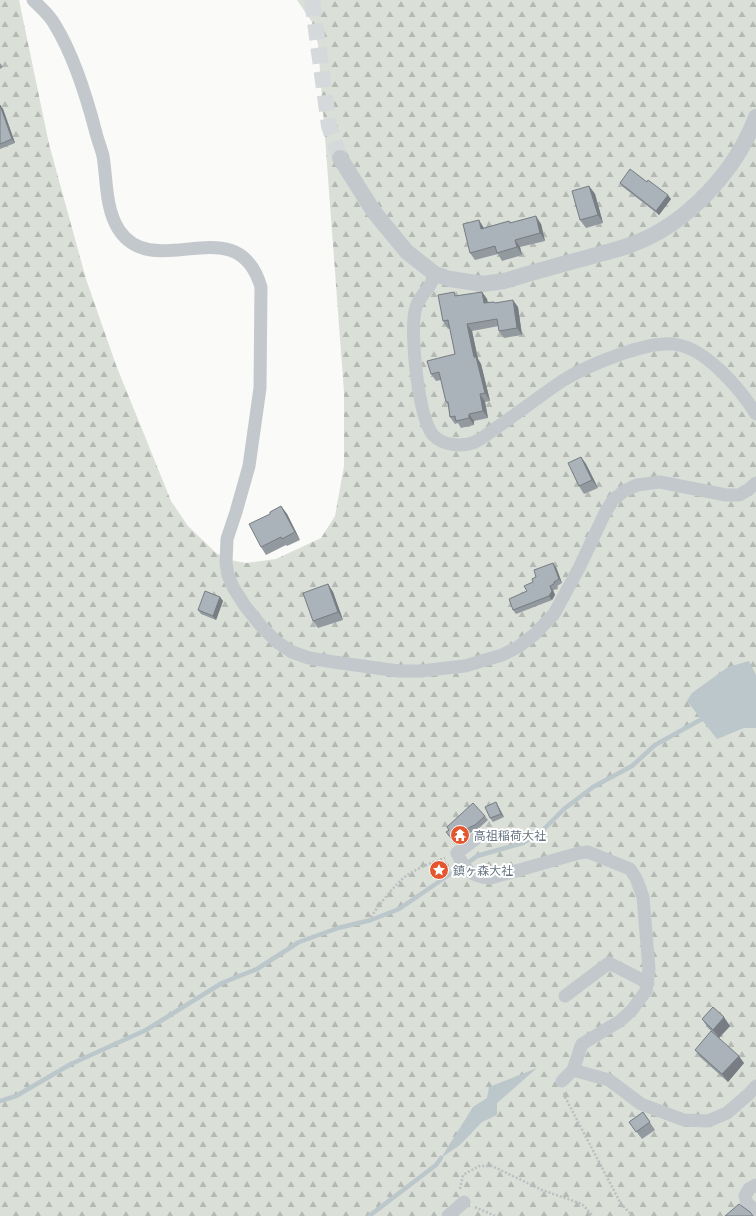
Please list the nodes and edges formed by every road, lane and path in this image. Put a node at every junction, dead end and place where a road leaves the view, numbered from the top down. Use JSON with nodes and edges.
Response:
{"nodes":[{"id":1,"x":33,"y":0,"type":"edge"},
{"id":2,"x":756,"y":117,"type":"edge"},
{"id":3,"x":340,"y":158,"type":"tunnel mouth"},
{"id":4,"x":435,"y":274,"type":"junction"},
{"id":5,"x":756,"y":414,"type":"edge"},
{"id":6,"x":756,"y":483,"type":"edge"},
{"id":7,"x":478,"y":837,"type":"dead end"},
{"id":8,"x":457,"y":853,"type":"junction"},
{"id":9,"x":371,"y":917,"type":"dead end"},
{"id":10,"x":648,"y":983,"type":"junction"},
{"id":11,"x":565,"y":996,"type":"dead end"},
{"id":12,"x":573,"y":1070,"type":"junction"},
{"id":13,"x":562,"y":1080,"type":"joint"},
{"id":14,"x":756,"y":1086,"type":"edge"},
{"id":15,"x":756,"y":1185,"type":"edge"},
{"id":16,"x":464,"y":1202,"type":"junction"},
{"id":17,"x":756,"y":1211,"type":"edge"},
{"id":18,"x":448,"y":1216,"type":"edge"},
{"id":19,"x":495,"y":1216,"type":"edge"},
{"id":20,"x":593,"y":1216,"type":"edge"},
{"id":21,"x":633,"y":1216,"type":"edge"}],
"edges":[{"from":1,"to":6,"type":"street"},
{"from":2,"to":4,"type":"street"},
{"from":3,"to":4,"type":"street"},
{"from":4,"to":5,"type":"street"},
{"from":7,"to":8,"type":"street"},
{"from":8,"to":9,"type":"path"},
{"from":8,"to":10,"type":"street"},
{"from":10,"to":11,"type":"street"},
{"from":10,"to":12,"type":"street"},
{"from":12,"to":13,"type":"street"},
{"from":12,"to":14,"type":"street"},
{"from":13,"to":21,"type":"path"},
{"from":15,"to":17,"type":"street"},
{"from":16,"to":18,"type":"street"},
{"from":16,"to":19,"type":"path"},
{"from":16,"to":20,"type":"path"}]}
